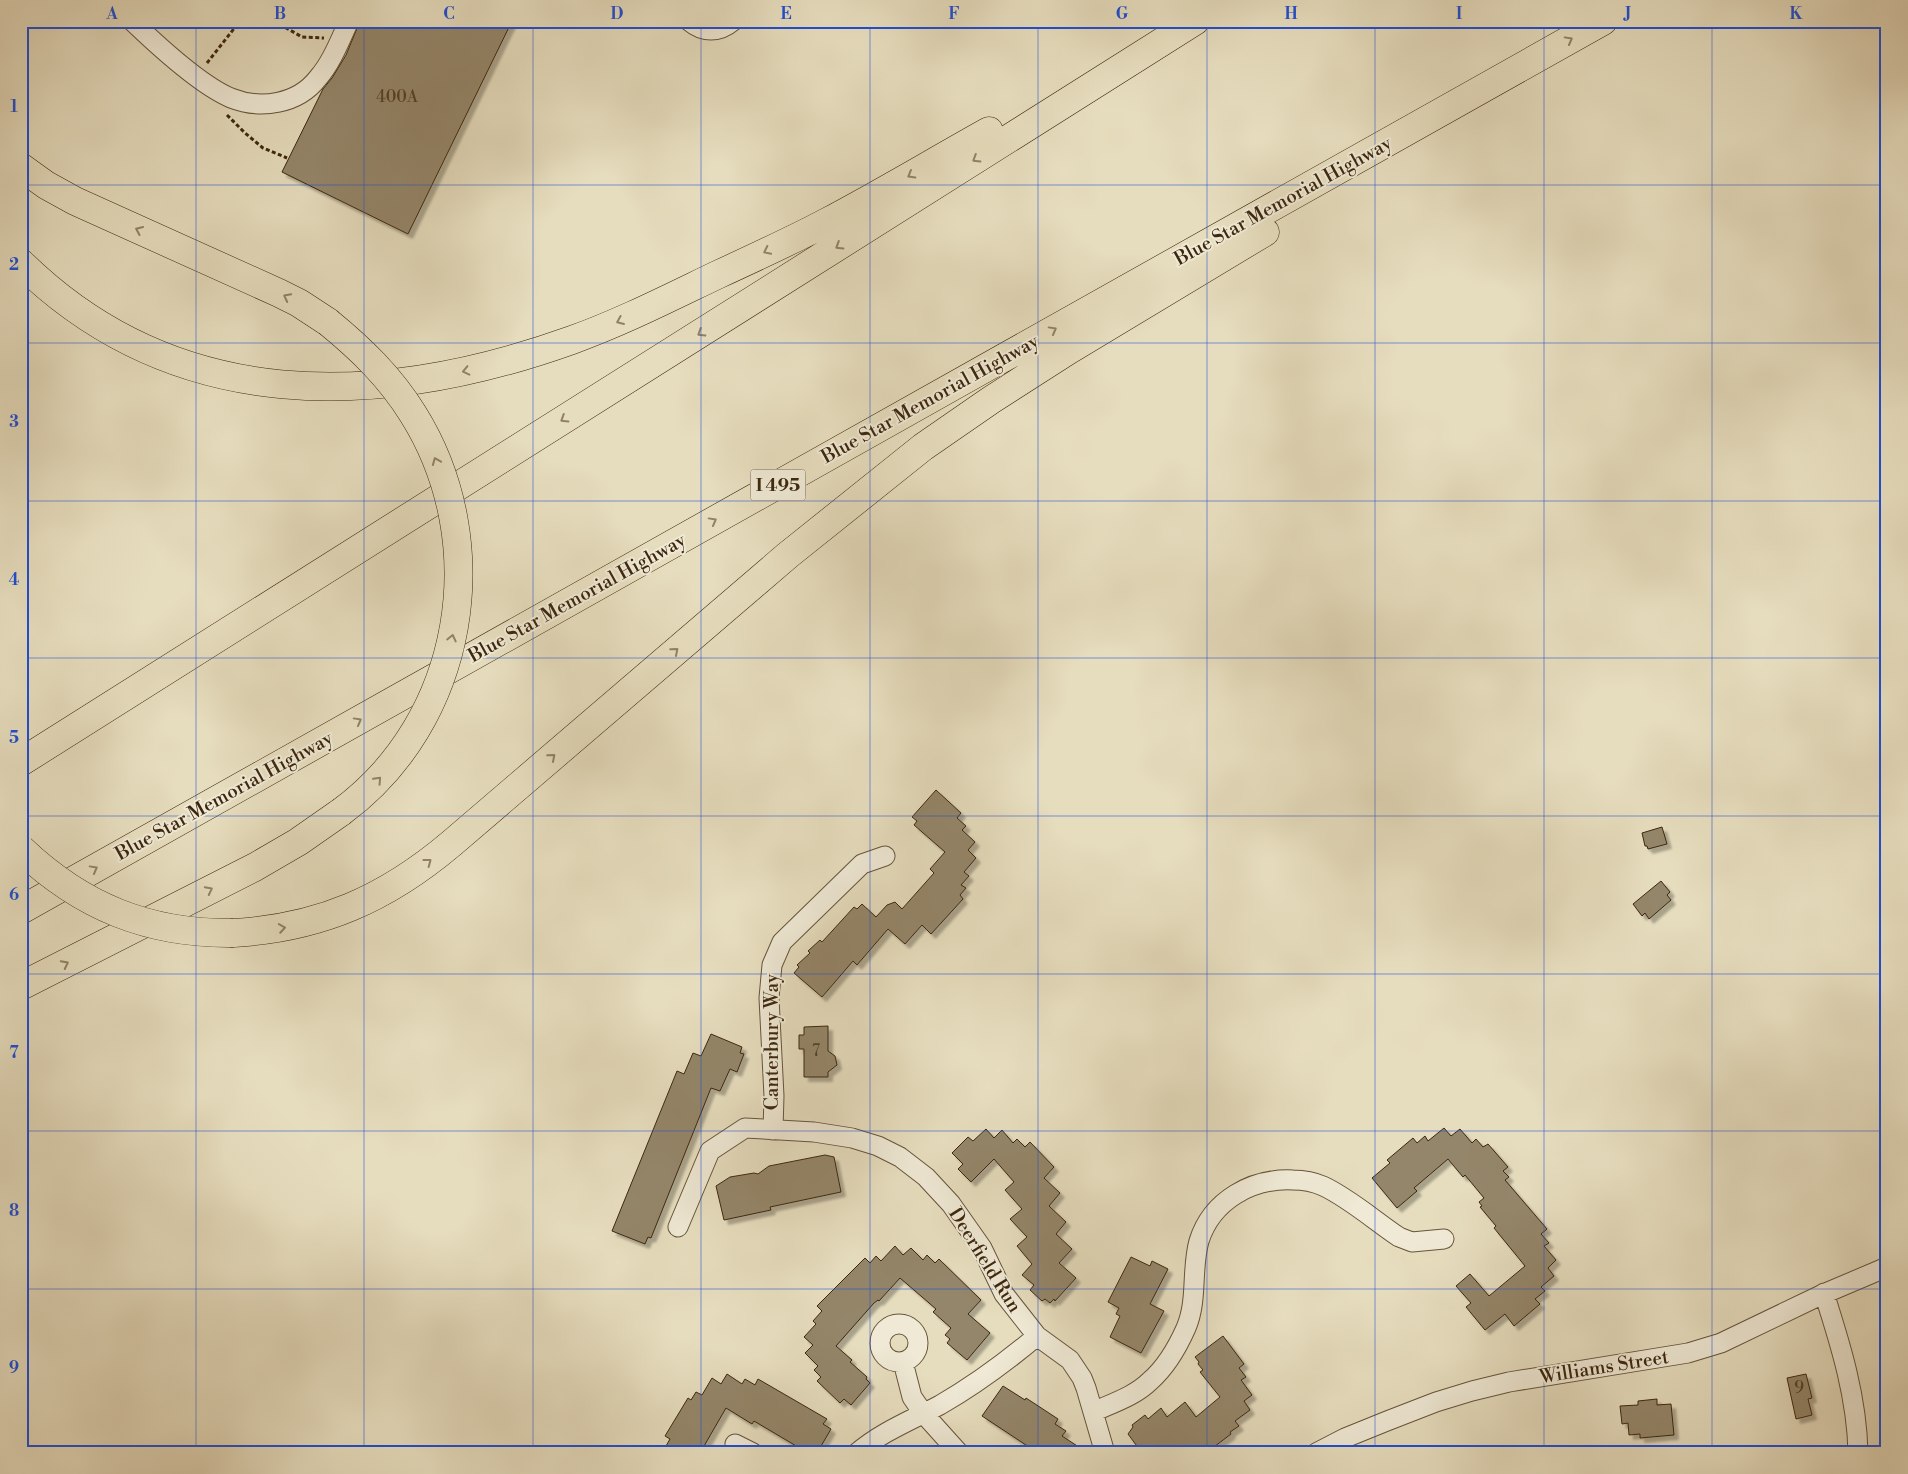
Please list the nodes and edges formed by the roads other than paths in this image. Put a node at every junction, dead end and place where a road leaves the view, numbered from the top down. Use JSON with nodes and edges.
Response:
{"nodes":[{"id":1,"x":132,"y":21,"type":"edge"},
{"id":2,"x":689,"y":21,"type":"edge"},
{"id":3,"x":733,"y":21,"type":"edge"},
{"id":4,"x":1181,"y":21,"type":"edge"},
{"id":5,"x":1195,"y":21,"type":"edge"},
{"id":6,"x":1603,"y":21,"type":"edge"},
{"id":7,"x":346,"y":29,"type":"edge"},
{"id":8,"x":1535,"y":59,"type":"junction"},
{"id":9,"x":21,"y":168,"type":"edge"},
{"id":10,"x":21,"y":263,"type":"edge"},
{"id":11,"x":21,"y":762,"type":"edge"},
{"id":12,"x":21,"y":850,"type":"edge"},
{"id":13,"x":885,"y":856,"type":"dead end"},
{"id":14,"x":21,"y":910,"type":"edge"},
{"id":15,"x":21,"y":986,"type":"edge"},
{"id":16,"x":773,"y":1130,"type":"junction"},
{"id":17,"x":678,"y":1227,"type":"dead end"},
{"id":18,"x":1444,"y":1240,"type":"dead end"},
{"id":19,"x":1887,"y":1267,"type":"edge"},
{"id":20,"x":1824,"y":1294,"type":"junction"},
{"id":21,"x":1037,"y":1336,"type":"junction"},
{"id":22,"x":903,"y":1362,"type":"dead end"},
{"id":23,"x":1094,"y":1412,"type":"junction"},
{"id":24,"x":923,"y":1413,"type":"junction"},
{"id":25,"x":735,"y":1444,"type":"dead end"},
{"id":26,"x":753,"y":1453,"type":"edge"},
{"id":27,"x":857,"y":1453,"type":"edge"},
{"id":28,"x":959,"y":1453,"type":"edge"},
{"id":29,"x":1105,"y":1453,"type":"edge"},
{"id":30,"x":1316,"y":1453,"type":"edge"},
{"id":31,"x":1858,"y":1453,"type":"edge"}],
"edges":[{"from":1,"to":7,"type":"street"},
{"from":2,"to":3,"type":"street"},
{"from":4,"to":10,"type":"highway","one_way":true},
{"from":5,"to":11,"type":"highway","one_way":true},
{"from":8,"to":6,"type":"highway","name":"Blue Star Memorial Highway","number":"I 495","one_way":true},
{"from":12,"to":8,"type":"highway","one_way":true,"bridge":true},
{"from":14,"to":8,"type":"highway","name":"Blue Star Memorial Highway","number":"I 495","one_way":true},
{"from":15,"to":9,"type":"highway","one_way":true,"bridge":true},
{"from":13,"to":16,"type":"street","name":"Canterbury Way"},
{"from":16,"to":17,"type":"street","name":"Deerfield Run"},
{"from":16,"to":21,"type":"street","name":"Deerfield Run"},
{"from":18,"to":23,"type":"street"},
{"from":19,"to":20,"type":"street","name":"Williams Street"},
{"from":20,"to":30,"type":"street","name":"Williams Street"},
{"from":20,"to":31,"type":"street"},
{"from":21,"to":23,"type":"street","name":"Deerfield Run"},
{"from":21,"to":24,"type":"street"},
{"from":22,"to":24,"type":"street"},
{"from":23,"to":29,"type":"street","name":"Deerfield Run"},
{"from":24,"to":27,"type":"street"},
{"from":24,"to":28,"type":"street"},
{"from":25,"to":26,"type":"street"}]}
